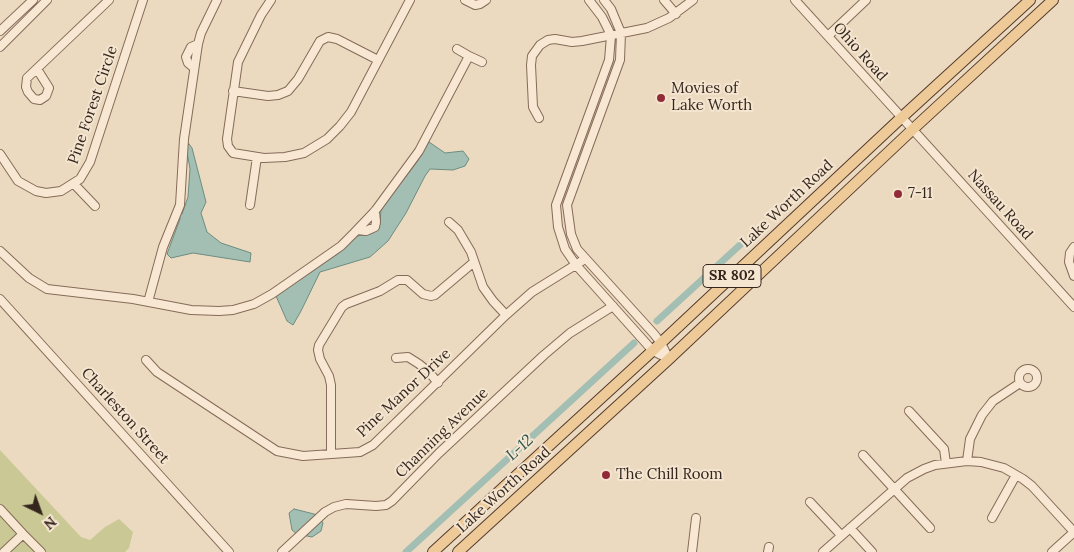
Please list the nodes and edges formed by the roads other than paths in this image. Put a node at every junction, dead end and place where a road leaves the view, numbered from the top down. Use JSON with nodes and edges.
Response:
{"nodes":[{"id":1,"x":32,"y":0,"type":"edge"},
{"id":2,"x":48,"y":0,"type":"edge"},
{"id":3,"x":109,"y":0,"type":"edge"},
{"id":4,"x":143,"y":0,"type":"edge"},
{"id":5,"x":218,"y":0,"type":"edge"},
{"id":6,"x":271,"y":0,"type":"edge"},
{"id":7,"x":410,"y":0,"type":"edge"},
{"id":8,"x":465,"y":0,"type":"edge"},
{"id":9,"x":486,"y":0,"type":"edge"},
{"id":10,"x":589,"y":0,"type":"edge"},
{"id":11,"x":604,"y":0,"type":"edge"},
{"id":12,"x":664,"y":0,"type":"edge"},
{"id":13,"x":693,"y":0,"type":"edge"},
{"id":14,"x":795,"y":0,"type":"edge"},
{"id":15,"x":866,"y":0,"type":"edge"},
{"id":16,"x":1030,"y":0,"type":"edge"},
{"id":17,"x":1053,"y":0,"type":"edge"},
{"id":18,"x":676,"y":14,"type":"junction"},
{"id":19,"x":0,"y":31,"type":"edge"},
{"id":20,"x":621,"y":33,"type":"junction"},
{"id":21,"x":611,"y":36,"type":"junction"},
{"id":22,"x":828,"y":36,"type":"junction"},
{"id":23,"x":0,"y":47,"type":"edge"},
{"id":24,"x":457,"y":49,"type":"dead end"},
{"id":25,"x":469,"y":56,"type":"junction"},
{"id":26,"x":378,"y":60,"type":"junction"},
{"id":27,"x":482,"y":62,"type":"dead end"},
{"id":28,"x":37,"y":69,"type":"dead end"},
{"id":29,"x":233,"y":90,"type":"junction"},
{"id":30,"x":539,"y":118,"type":"dead end"},
{"id":31,"x":906,"y":123,"type":"junction"},
{"id":32,"x":0,"y":154,"type":"edge"},
{"id":33,"x":258,"y":158,"type":"junction"},
{"id":34,"x":74,"y":184,"type":"junction"},
{"id":35,"x":250,"y":205,"type":"dead end"},
{"id":36,"x":94,"y":206,"type":"dead end"},
{"id":37,"x":449,"y":222,"type":"dead end"},
{"id":38,"x":1074,"y":247,"type":"edge"},
{"id":39,"x":760,"y":250,"type":"junction"},
{"id":40,"x":0,"y":251,"type":"edge"},
{"id":41,"x":585,"y":259,"type":"junction"},
{"id":42,"x":474,"y":262,"type":"junction"},
{"id":43,"x":576,"y":265,"type":"junction"},
{"id":44,"x":1074,"y":276,"type":"edge"},
{"id":45,"x":0,"y":299,"type":"edge"},
{"id":46,"x":148,"y":302,"type":"junction"},
{"id":47,"x":613,"y":306,"type":"junction"},
{"id":48,"x":1074,"y":307,"type":"edge"},
{"id":49,"x":506,"y":315,"type":"junction"},
{"id":50,"x":702,"y":328,"type":"junction"},
{"id":51,"x":661,"y":343,"type":"junction"},
{"id":52,"x":653,"y":351,"type":"junction"},
{"id":53,"x":396,"y":358,"type":"dead end"},
{"id":54,"x":669,"y":359,"type":"junction"},
{"id":55,"x":146,"y":360,"type":"dead end"},
{"id":56,"x":1020,"y":382,"type":"dead end"},
{"id":57,"x":438,"y":383,"type":"junction"},
{"id":58,"x":909,"y":411,"type":"dead end"},
{"id":59,"x":331,"y":454,"type":"junction"},
{"id":60,"x":863,"y":455,"type":"dead end"},
{"id":61,"x":966,"y":461,"type":"junction"},
{"id":62,"x":946,"y":463,"type":"junction"},
{"id":63,"x":1016,"y":474,"type":"junction"},
{"id":64,"x":894,"y":488,"type":"junction"},
{"id":65,"x":489,"y":501,"type":"junction"},
{"id":66,"x":810,"y":502,"type":"dead end"},
{"id":67,"x":0,"y":510,"type":"edge"},
{"id":68,"x":696,"y":518,"type":"dead end"},
{"id":69,"x":992,"y":518,"type":"dead end"},
{"id":70,"x":850,"y":528,"type":"junction"},
{"id":71,"x":930,"y":528,"type":"dead end"},
{"id":72,"x":1074,"y":532,"type":"edge"},
{"id":73,"x":478,"y":533,"type":"junction"},
{"id":74,"x":23,"y":534,"type":"junction"},
{"id":75,"x":841,"y":536,"type":"junction"},
{"id":76,"x":4,"y":552,"type":"edge"},
{"id":77,"x":42,"y":552,"type":"edge"},
{"id":78,"x":229,"y":552,"type":"edge"},
{"id":79,"x":282,"y":552,"type":"edge"},
{"id":80,"x":433,"y":552,"type":"edge"},
{"id":81,"x":458,"y":552,"type":"edge"},
{"id":82,"x":692,"y":552,"type":"edge"},
{"id":83,"x":823,"y":552,"type":"edge"},
{"id":84,"x":872,"y":552,"type":"edge"},
{"id":85,"x":1052,"y":552,"type":"edge"}],
"edges":[{"from":1,"to":19,"type":"street"},
{"from":2,"to":23,"type":"street"},
{"from":3,"to":28,"type":"street"},
{"from":4,"to":34,"type":"street","name":"Pine Forest Circle"},
{"from":5,"to":46,"type":"street"},
{"from":6,"to":29,"type":"street"},
{"from":7,"to":26,"type":"street"},
{"from":8,"to":9,"type":"street"},
{"from":10,"to":21,"type":"street"},
{"from":11,"to":20,"type":"street"},
{"from":12,"to":18,"type":"street"},
{"from":13,"to":18,"type":"street"},
{"from":14,"to":22,"type":"street","name":"Ohio Road"},
{"from":15,"to":22,"type":"street"},
{"from":16,"to":31,"type":"main road","name":"Lake Worth Road","number":"SR 802"},
{"from":17,"to":31,"type":"main road","name":"Lake Worth Road","number":"SR 802"},
{"from":18,"to":20,"type":"street"},
{"from":20,"to":21,"type":"street"},
{"from":20,"to":41,"type":"street"},
{"from":21,"to":30,"type":"street"},
{"from":21,"to":43,"type":"street"},
{"from":22,"to":31,"type":"street","name":"Ohio Road"},
{"from":24,"to":25,"type":"street"},
{"from":25,"to":27,"type":"street"},
{"from":25,"to":46,"type":"street"},
{"from":26,"to":29,"type":"street"},
{"from":26,"to":33,"type":"street"},
{"from":29,"to":33,"type":"street"},
{"from":31,"to":39,"type":"main road","name":"Lake Worth Road","number":"SR 802"},
{"from":31,"to":48,"type":"street","name":"Nassau Road"},
{"from":31,"to":50,"type":"main road","name":"Lake Worth Road","number":"SR 802"},
{"from":32,"to":34,"type":"street","name":"Pine Forest Circle"},
{"from":33,"to":35,"type":"street"},
{"from":34,"to":36,"type":"street"},
{"from":37,"to":42,"type":"street"},
{"from":38,"to":44,"type":"street"},
{"from":39,"to":50,"type":"main road"},
{"from":39,"to":51,"type":"main road","name":"Lake Worth Road","number":"SR 802"},
{"from":40,"to":46,"type":"street"},
{"from":41,"to":43,"type":"street","name":"Pine Manor Drive"},
{"from":41,"to":51,"type":"street"},
{"from":42,"to":49,"type":"street"},
{"from":42,"to":59,"type":"street"},
{"from":43,"to":47,"type":"street"},
{"from":43,"to":49,"type":"street","name":"Pine Manor Drive"},
{"from":45,"to":78,"type":"street","name":"Charleston Street"},
{"from":47,"to":52,"type":"street"},
{"from":47,"to":79,"type":"street","name":"Channing Avenue"},
{"from":49,"to":57,"type":"street","name":"Pine Manor Drive"},
{"from":50,"to":54,"type":"main road","name":"Lake Worth Road","number":"SR 802"},
{"from":51,"to":52,"type":"main road","name":"Lake Worth Road","number":"SR 802"},
{"from":51,"to":54,"type":"street"},
{"from":52,"to":54,"type":"street"},
{"from":52,"to":65,"type":"main road","name":"Lake Worth Road","number":"SR 802"},
{"from":53,"to":57,"type":"street"},
{"from":54,"to":73,"type":"main road","name":"Lake Worth Road","number":"SR 802"},
{"from":55,"to":59,"type":"street","name":"Pine Manor Drive"},
{"from":56,"to":61,"type":"street"},
{"from":57,"to":59,"type":"street","name":"Pine Manor Drive"},
{"from":58,"to":62,"type":"street"},
{"from":60,"to":64,"type":"street"},
{"from":61,"to":62,"type":"street"},
{"from":61,"to":63,"type":"street"},
{"from":62,"to":64,"type":"street"},
{"from":63,"to":69,"type":"street"},
{"from":63,"to":72,"type":"street"},
{"from":64,"to":70,"type":"street"},
{"from":64,"to":71,"type":"street"},
{"from":65,"to":73,"type":"main road"},
{"from":65,"to":80,"type":"main road","name":"Lake Worth Road","number":"SR 802"},
{"from":66,"to":75,"type":"street"},
{"from":67,"to":74,"type":"street"},
{"from":68,"to":82,"type":"street"},
{"from":70,"to":75,"type":"street"},
{"from":70,"to":84,"type":"street"},
{"from":72,"to":85,"type":"street"},
{"from":73,"to":81,"type":"main road","name":"Lake Worth Road","number":"SR 802"},
{"from":74,"to":76,"type":"street"},
{"from":74,"to":77,"type":"street"},
{"from":75,"to":83,"type":"street"}]}
